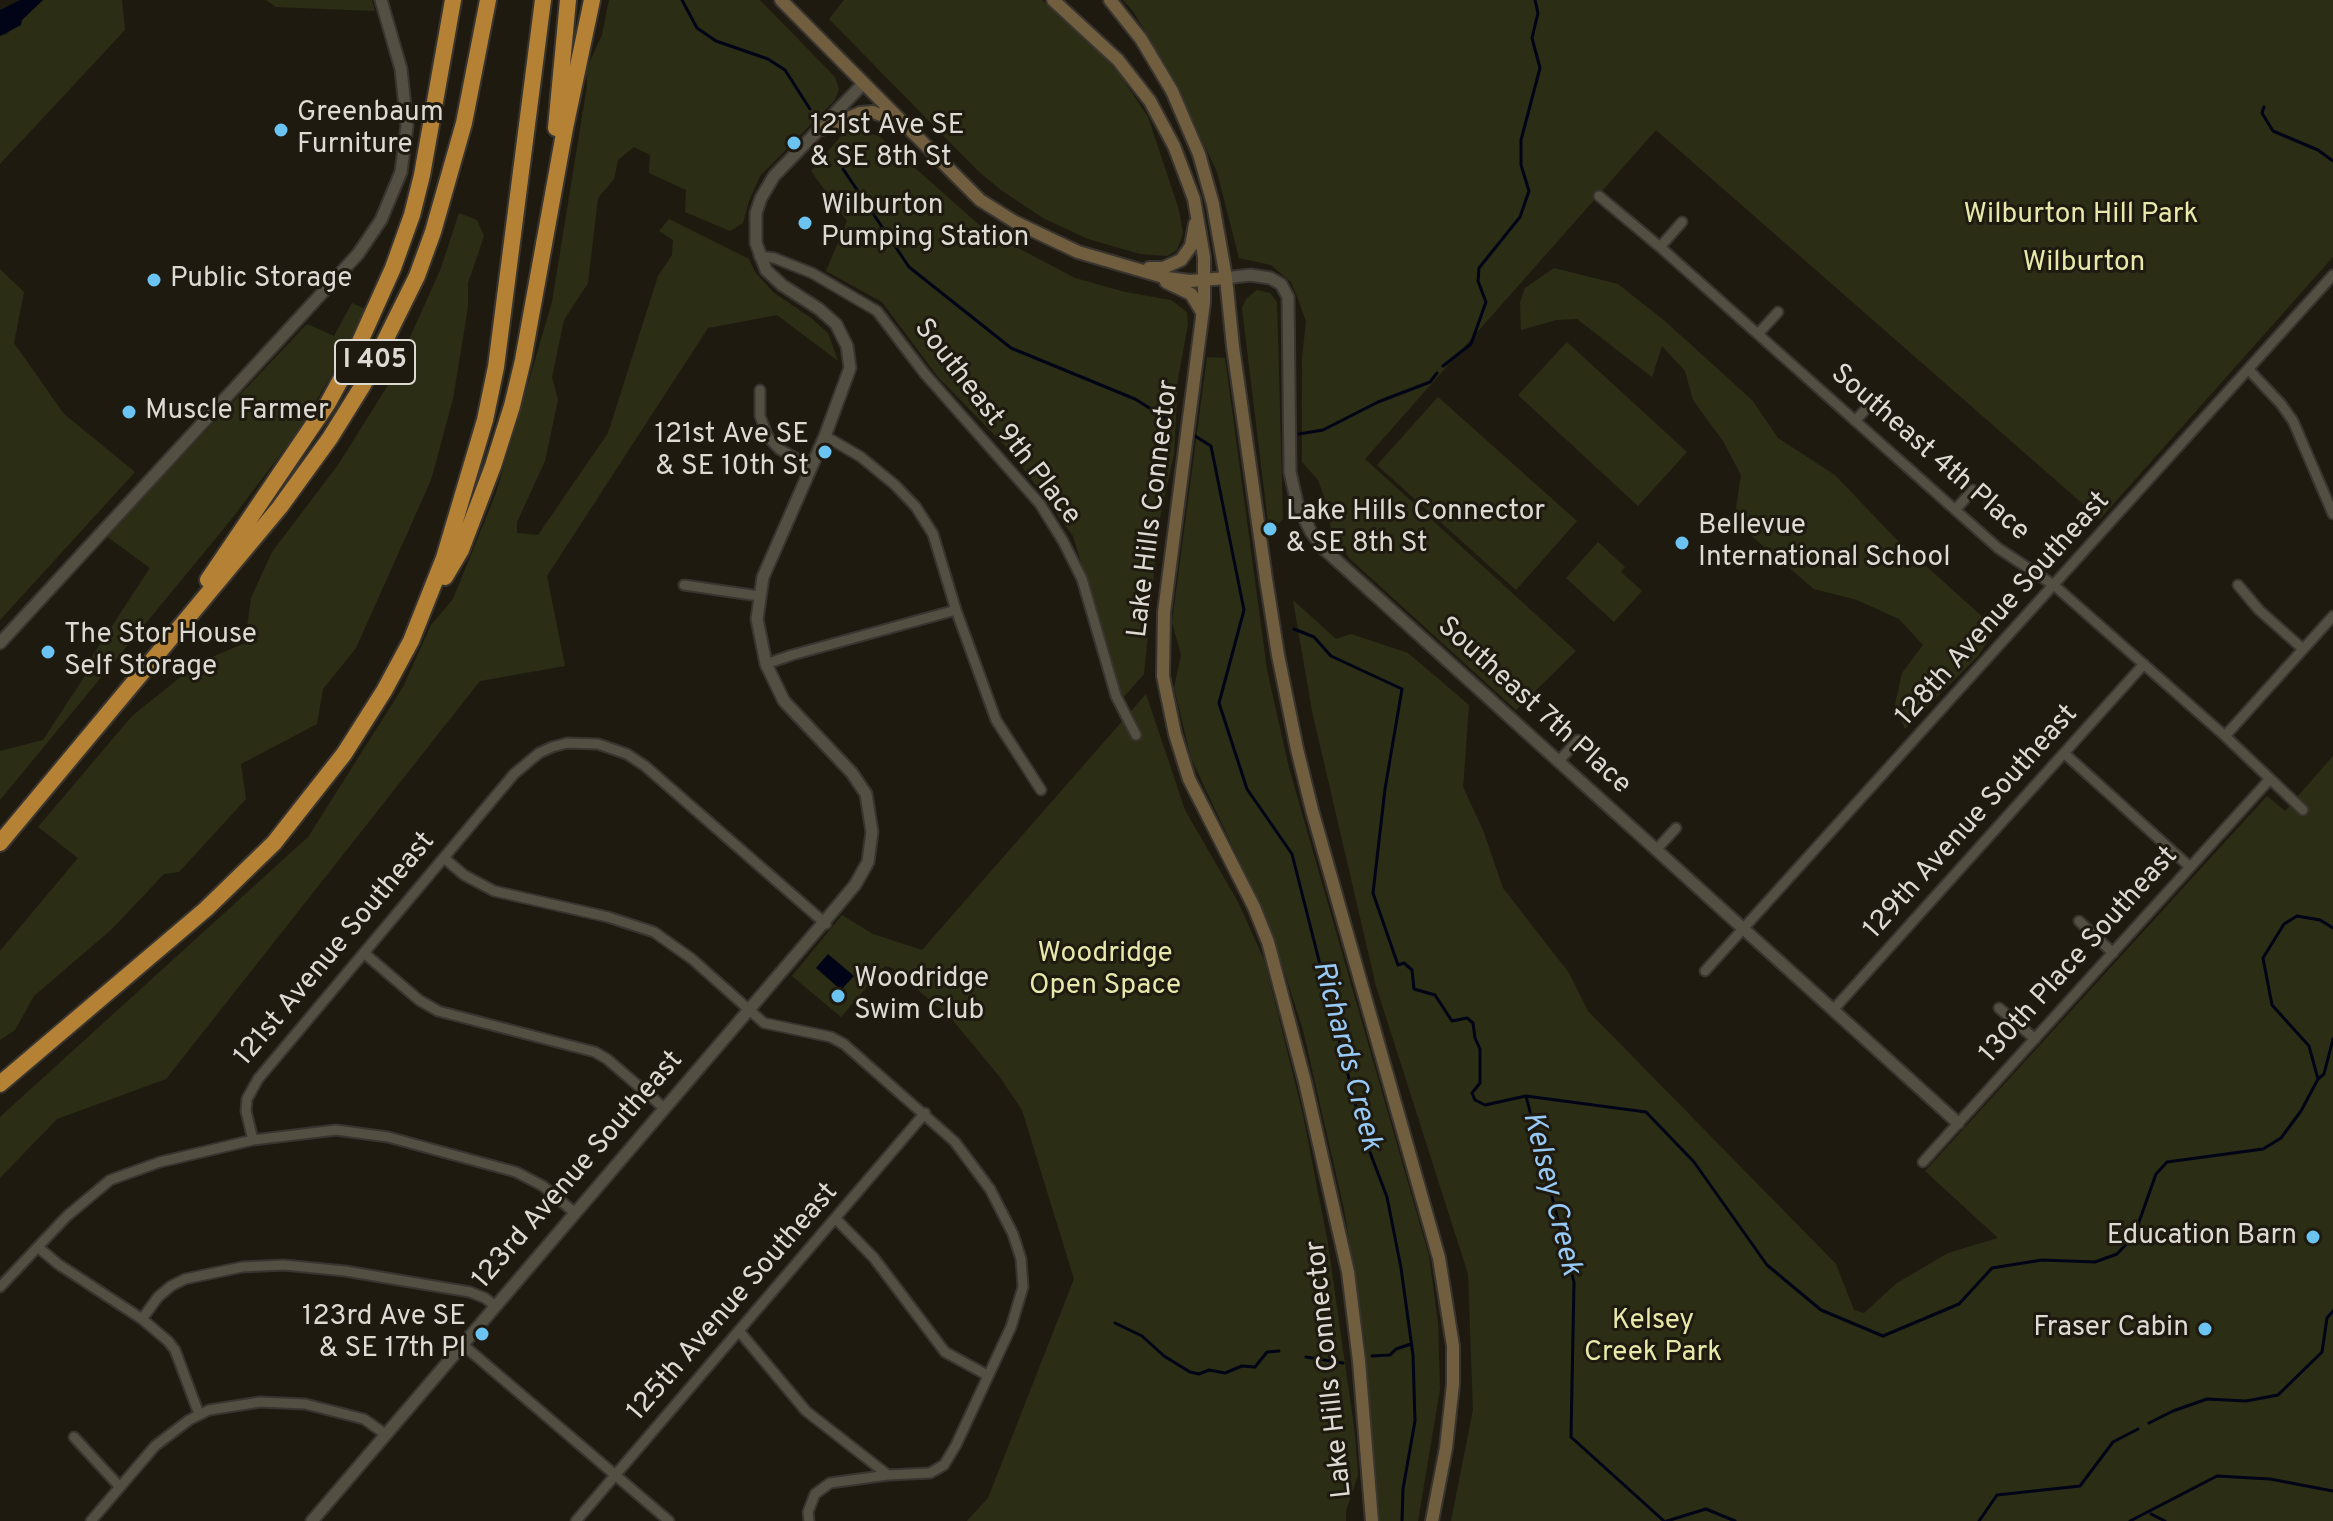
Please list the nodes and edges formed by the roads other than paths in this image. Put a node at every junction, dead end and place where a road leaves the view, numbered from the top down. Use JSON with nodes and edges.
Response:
{"nodes":[{"id":1,"x":381,"y":0,"type":"edge"},
{"id":2,"x":453,"y":0,"type":"edge"},
{"id":3,"x":488,"y":0,"type":"edge"},
{"id":4,"x":543,"y":0,"type":"edge"},
{"id":5,"x":568,"y":0,"type":"edge"},
{"id":6,"x":592,"y":0,"type":"edge"},
{"id":7,"x":781,"y":0,"type":"edge"},
{"id":8,"x":1053,"y":0,"type":"edge"},
{"id":9,"x":1110,"y":0,"type":"edge"},
{"id":10,"x":863,"y":84,"type":"junction"},
{"id":11,"x":901,"y":123,"type":"junction"},
{"id":12,"x":822,"y":129,"type":"junction"},
{"id":13,"x":1599,"y":196,"type":"dead end"},
{"id":14,"x":1196,"y":213,"type":"junction"},
{"id":15,"x":547,"y":222,"type":"junction"},
{"id":16,"x":1682,"y":222,"type":"dead end"},
{"id":17,"x":1660,"y":247,"type":"junction"},
{"id":18,"x":759,"y":256,"type":"junction"},
{"id":19,"x":1138,"y":269,"type":"junction"},
{"id":20,"x":2333,"y":275,"type":"edge"},
{"id":21,"x":1226,"y":278,"type":"junction"},
{"id":22,"x":1205,"y":280,"type":"junction"},
{"id":23,"x":1778,"y":312,"type":"dead end"},
{"id":24,"x":1203,"y":318,"type":"junction"},
{"id":25,"x":1758,"y":334,"type":"junction"},
{"id":26,"x":2249,"y":370,"type":"junction"},
{"id":27,"x":760,"y":390,"type":"dead end"},
{"id":28,"x":1874,"y":400,"type":"dead end"},
{"id":29,"x":1855,"y":421,"type":"junction"},
{"id":30,"x":825,"y":436,"type":"junction"},
{"id":31,"x":810,"y":466,"type":"junction"},
{"id":32,"x":1973,"y":490,"type":"dead end"},
{"id":33,"x":1955,"y":510,"type":"junction"},
{"id":34,"x":2333,"y":514,"type":"edge"},
{"id":35,"x":684,"y":585,"type":"dead end"},
{"id":36,"x":2238,"y":585,"type":"dead end"},
{"id":37,"x":2055,"y":586,"type":"junction"},
{"id":38,"x":759,"y":596,"type":"junction"},
{"id":39,"x":956,"y":610,"type":"junction"},
{"id":40,"x":2333,"y":616,"type":"edge"},
{"id":41,"x":420,"y":620,"type":"junction"},
{"id":42,"x":0,"y":643,"type":"edge"},
{"id":43,"x":2303,"y":649,"type":"junction"},
{"id":44,"x":766,"y":664,"type":"junction"},
{"id":45,"x":2144,"y":664,"type":"junction"},
{"id":46,"x":148,"y":667,"type":"junction"},
{"id":47,"x":1136,"y":735,"type":"dead end"},
{"id":48,"x":2225,"y":736,"type":"junction"},
{"id":49,"x":1578,"y":740,"type":"dead end"},
{"id":50,"x":2064,"y":753,"type":"junction"},
{"id":51,"x":1558,"y":762,"type":"junction"},
{"id":52,"x":2270,"y":779,"type":"junction"},
{"id":53,"x":1041,"y":790,"type":"dead end"},
{"id":54,"x":2303,"y":810,"type":"dead end"},
{"id":55,"x":1676,"y":828,"type":"dead end"},
{"id":56,"x":0,"y":843,"type":"edge"},
{"id":57,"x":1656,"y":850,"type":"junction"},
{"id":58,"x":444,"y":858,"type":"junction"},
{"id":59,"x":2190,"y":867,"type":"junction"},
{"id":60,"x":2079,"y":921,"type":"dead end"},
{"id":61,"x":826,"y":924,"type":"junction"},
{"id":62,"x":1743,"y":930,"type":"junction"},
{"id":63,"x":364,"y":953,"type":"junction"},
{"id":64,"x":2113,"y":953,"type":"junction"},
{"id":65,"x":1705,"y":971,"type":"dead end"},
{"id":66,"x":1999,"y":1008,"type":"dead end"},
{"id":67,"x":749,"y":1010,"type":"junction"},
{"id":68,"x":1833,"y":1010,"type":"junction"},
{"id":69,"x":2035,"y":1039,"type":"junction"},
{"id":70,"x":0,"y":1084,"type":"edge"},
{"id":71,"x":664,"y":1108,"type":"junction"},
{"id":72,"x":925,"y":1113,"type":"junction"},
{"id":73,"x":1958,"y":1123,"type":"junction"},
{"id":74,"x":253,"y":1140,"type":"junction"},
{"id":75,"x":1923,"y":1162,"type":"dead end"},
{"id":76,"x":575,"y":1213,"type":"junction"},
{"id":77,"x":836,"y":1219,"type":"junction"},
{"id":78,"x":39,"y":1248,"type":"junction"},
{"id":79,"x":0,"y":1287,"type":"edge"},
{"id":80,"x":495,"y":1306,"type":"junction"},
{"id":81,"x":142,"y":1319,"type":"junction"},
{"id":82,"x":739,"y":1331,"type":"junction"},
{"id":83,"x":462,"y":1344,"type":"junction"},
{"id":84,"x":987,"y":1375,"type":"junction"},
{"id":85,"x":199,"y":1414,"type":"junction"},
{"id":86,"x":385,"y":1434,"type":"junction"},
{"id":87,"x":74,"y":1437,"type":"dead end"},
{"id":88,"x":616,"y":1475,"type":"junction"},
{"id":89,"x":888,"y":1475,"type":"junction"},
{"id":90,"x":1368,"y":1480,"type":"junction"},
{"id":91,"x":120,"y":1487,"type":"junction"},
{"id":92,"x":91,"y":1521,"type":"edge"},
{"id":93,"x":312,"y":1521,"type":"edge"},
{"id":94,"x":576,"y":1521,"type":"edge"},
{"id":95,"x":669,"y":1521,"type":"edge"},
{"id":96,"x":809,"y":1521,"type":"edge"},
{"id":97,"x":1363,"y":1521,"type":"edge"},
{"id":98,"x":1372,"y":1521,"type":"edge"},
{"id":99,"x":1432,"y":1521,"type":"edge"}],
"edges":[{"from":1,"to":42,"type":"street"},
{"from":2,"to":46,"type":"highway"},
{"from":3,"to":46,"type":"highway","number":"I 405"},
{"from":4,"to":41,"type":"highway"},
{"from":5,"to":15,"type":"highway"},
{"from":6,"to":15,"type":"highway"},
{"from":7,"to":10,"type":"main road"},
{"from":8,"to":14,"type":"main road","name":"Lake Hills Connector"},
{"from":9,"to":21,"type":"main road"},
{"from":10,"to":11,"type":"main road"},
{"from":10,"to":12,"type":"street"},
{"from":11,"to":12,"type":"main road"},
{"from":11,"to":19,"type":"main road"},
{"from":12,"to":18,"type":"street"},
{"from":13,"to":17,"type":"street","name":"Southeast 4th Place"},
{"from":14,"to":19,"type":"main road"},
{"from":14,"to":22,"type":"main road","name":"Lake Hills Connector"},
{"from":15,"to":41,"type":"highway"},
{"from":16,"to":17,"type":"street"},
{"from":17,"to":25,"type":"street","name":"Southeast 4th Place"},
{"from":18,"to":30,"type":"street"},
{"from":18,"to":47,"type":"street","name":"Southeast 9th Place"},
{"from":19,"to":22,"type":"main road"},
{"from":19,"to":24,"type":"main road"},
{"from":20,"to":26,"type":"street","name":"128th Avenue Southeast"},
{"from":21,"to":22,"type":"main road"},
{"from":21,"to":51,"type":"street","name":"Southeast 7th Place"},
{"from":21,"to":99,"type":"main road"},
{"from":22,"to":24,"type":"main road","name":"Lake Hills Connector"},
{"from":23,"to":25,"type":"street"},
{"from":24,"to":90,"type":"main road","name":"Lake Hills Connector"},
{"from":25,"to":29,"type":"street","name":"Southeast 4th Place"},
{"from":26,"to":34,"type":"street"},
{"from":26,"to":37,"type":"street","name":"128th Avenue Southeast"},
{"from":27,"to":31,"type":"street"},
{"from":28,"to":29,"type":"street"},
{"from":29,"to":33,"type":"street","name":"Southeast 4th Place"},
{"from":30,"to":31,"type":"street"},
{"from":30,"to":39,"type":"street"},
{"from":31,"to":38,"type":"street"},
{"from":32,"to":33,"type":"street"},
{"from":33,"to":37,"type":"street","name":"Southeast 4th Place"},
{"from":35,"to":38,"type":"street"},
{"from":36,"to":43,"type":"street"},
{"from":37,"to":45,"type":"street","name":"Southeast 4th Place"},
{"from":37,"to":62,"type":"street","name":"128th Avenue Southeast"},
{"from":38,"to":44,"type":"street"},
{"from":39,"to":44,"type":"street"},
{"from":39,"to":53,"type":"street"},
{"from":40,"to":43,"type":"street"},
{"from":41,"to":70,"type":"highway"},
{"from":43,"to":48,"type":"street"},
{"from":44,"to":61,"type":"street","name":"123rd Avenue Southeast"},
{"from":45,"to":48,"type":"street","name":"Southeast 4th Place"},
{"from":45,"to":50,"type":"street","name":"129th Avenue Southeast"},
{"from":46,"to":56,"type":"highway","number":"I 405"},
{"from":48,"to":52,"type":"street","name":"Southeast 4th Place"},
{"from":49,"to":51,"type":"street"},
{"from":50,"to":59,"type":"street"},
{"from":50,"to":68,"type":"street","name":"129th Avenue Southeast"},
{"from":51,"to":57,"type":"street","name":"Southeast 7th Place"},
{"from":52,"to":54,"type":"street","name":"Southeast 4th Place"},
{"from":52,"to":59,"type":"street","name":"130th Place Southeast"},
{"from":55,"to":57,"type":"street"},
{"from":57,"to":62,"type":"street","name":"Southeast 7th Place"},
{"from":58,"to":61,"type":"street","name":"121st Avenue Southeast"},
{"from":58,"to":63,"type":"street","name":"121st Avenue Southeast"},
{"from":58,"to":67,"type":"street"},
{"from":59,"to":64,"type":"street","name":"130th Place Southeast"},
{"from":60,"to":64,"type":"street"},
{"from":61,"to":67,"type":"street","name":"123rd Avenue Southeast"},
{"from":62,"to":65,"type":"street","name":"128th Avenue Southeast"},
{"from":62,"to":68,"type":"street","name":"Southeast 7th Place"},
{"from":63,"to":71,"type":"street"},
{"from":63,"to":74,"type":"street","name":"121st Avenue Southeast"},
{"from":64,"to":69,"type":"street","name":"130th Place Southeast"},
{"from":66,"to":69,"type":"street"},
{"from":67,"to":71,"type":"street","name":"123rd Avenue Southeast"},
{"from":67,"to":72,"type":"street"},
{"from":68,"to":73,"type":"street","name":"Southeast 7th Place"},
{"from":69,"to":73,"type":"street","name":"130th Place Southeast"},
{"from":71,"to":76,"type":"street","name":"123rd Avenue Southeast"},
{"from":72,"to":77,"type":"street","name":"125th Avenue Southeast"},
{"from":72,"to":84,"type":"street"},
{"from":73,"to":75,"type":"street","name":"130th Place Southeast"},
{"from":74,"to":76,"type":"street"},
{"from":74,"to":78,"type":"street"},
{"from":76,"to":80,"type":"street","name":"123rd Avenue Southeast"},
{"from":77,"to":82,"type":"street","name":"125th Avenue Southeast"},
{"from":77,"to":84,"type":"street"},
{"from":78,"to":79,"type":"street"},
{"from":78,"to":81,"type":"street"},
{"from":80,"to":81,"type":"street"},
{"from":80,"to":83,"type":"street","name":"123rd Avenue Southeast"},
{"from":81,"to":85,"type":"street"},
{"from":82,"to":88,"type":"street","name":"125th Avenue Southeast"},
{"from":82,"to":89,"type":"street"},
{"from":83,"to":86,"type":"street","name":"123rd Avenue Southeast"},
{"from":83,"to":88,"type":"street"},
{"from":84,"to":89,"type":"street"},
{"from":85,"to":86,"type":"street"},
{"from":85,"to":91,"type":"street"},
{"from":86,"to":93,"type":"street","name":"123rd Avenue Southeast"},
{"from":87,"to":91,"type":"street"},
{"from":88,"to":94,"type":"street","name":"125th Avenue Southeast"},
{"from":88,"to":95,"type":"street"},
{"from":89,"to":96,"type":"street"},
{"from":90,"to":97,"type":"main road"},
{"from":90,"to":98,"type":"main road","name":"Lake Hills Connector"},
{"from":91,"to":92,"type":"street"}]}
